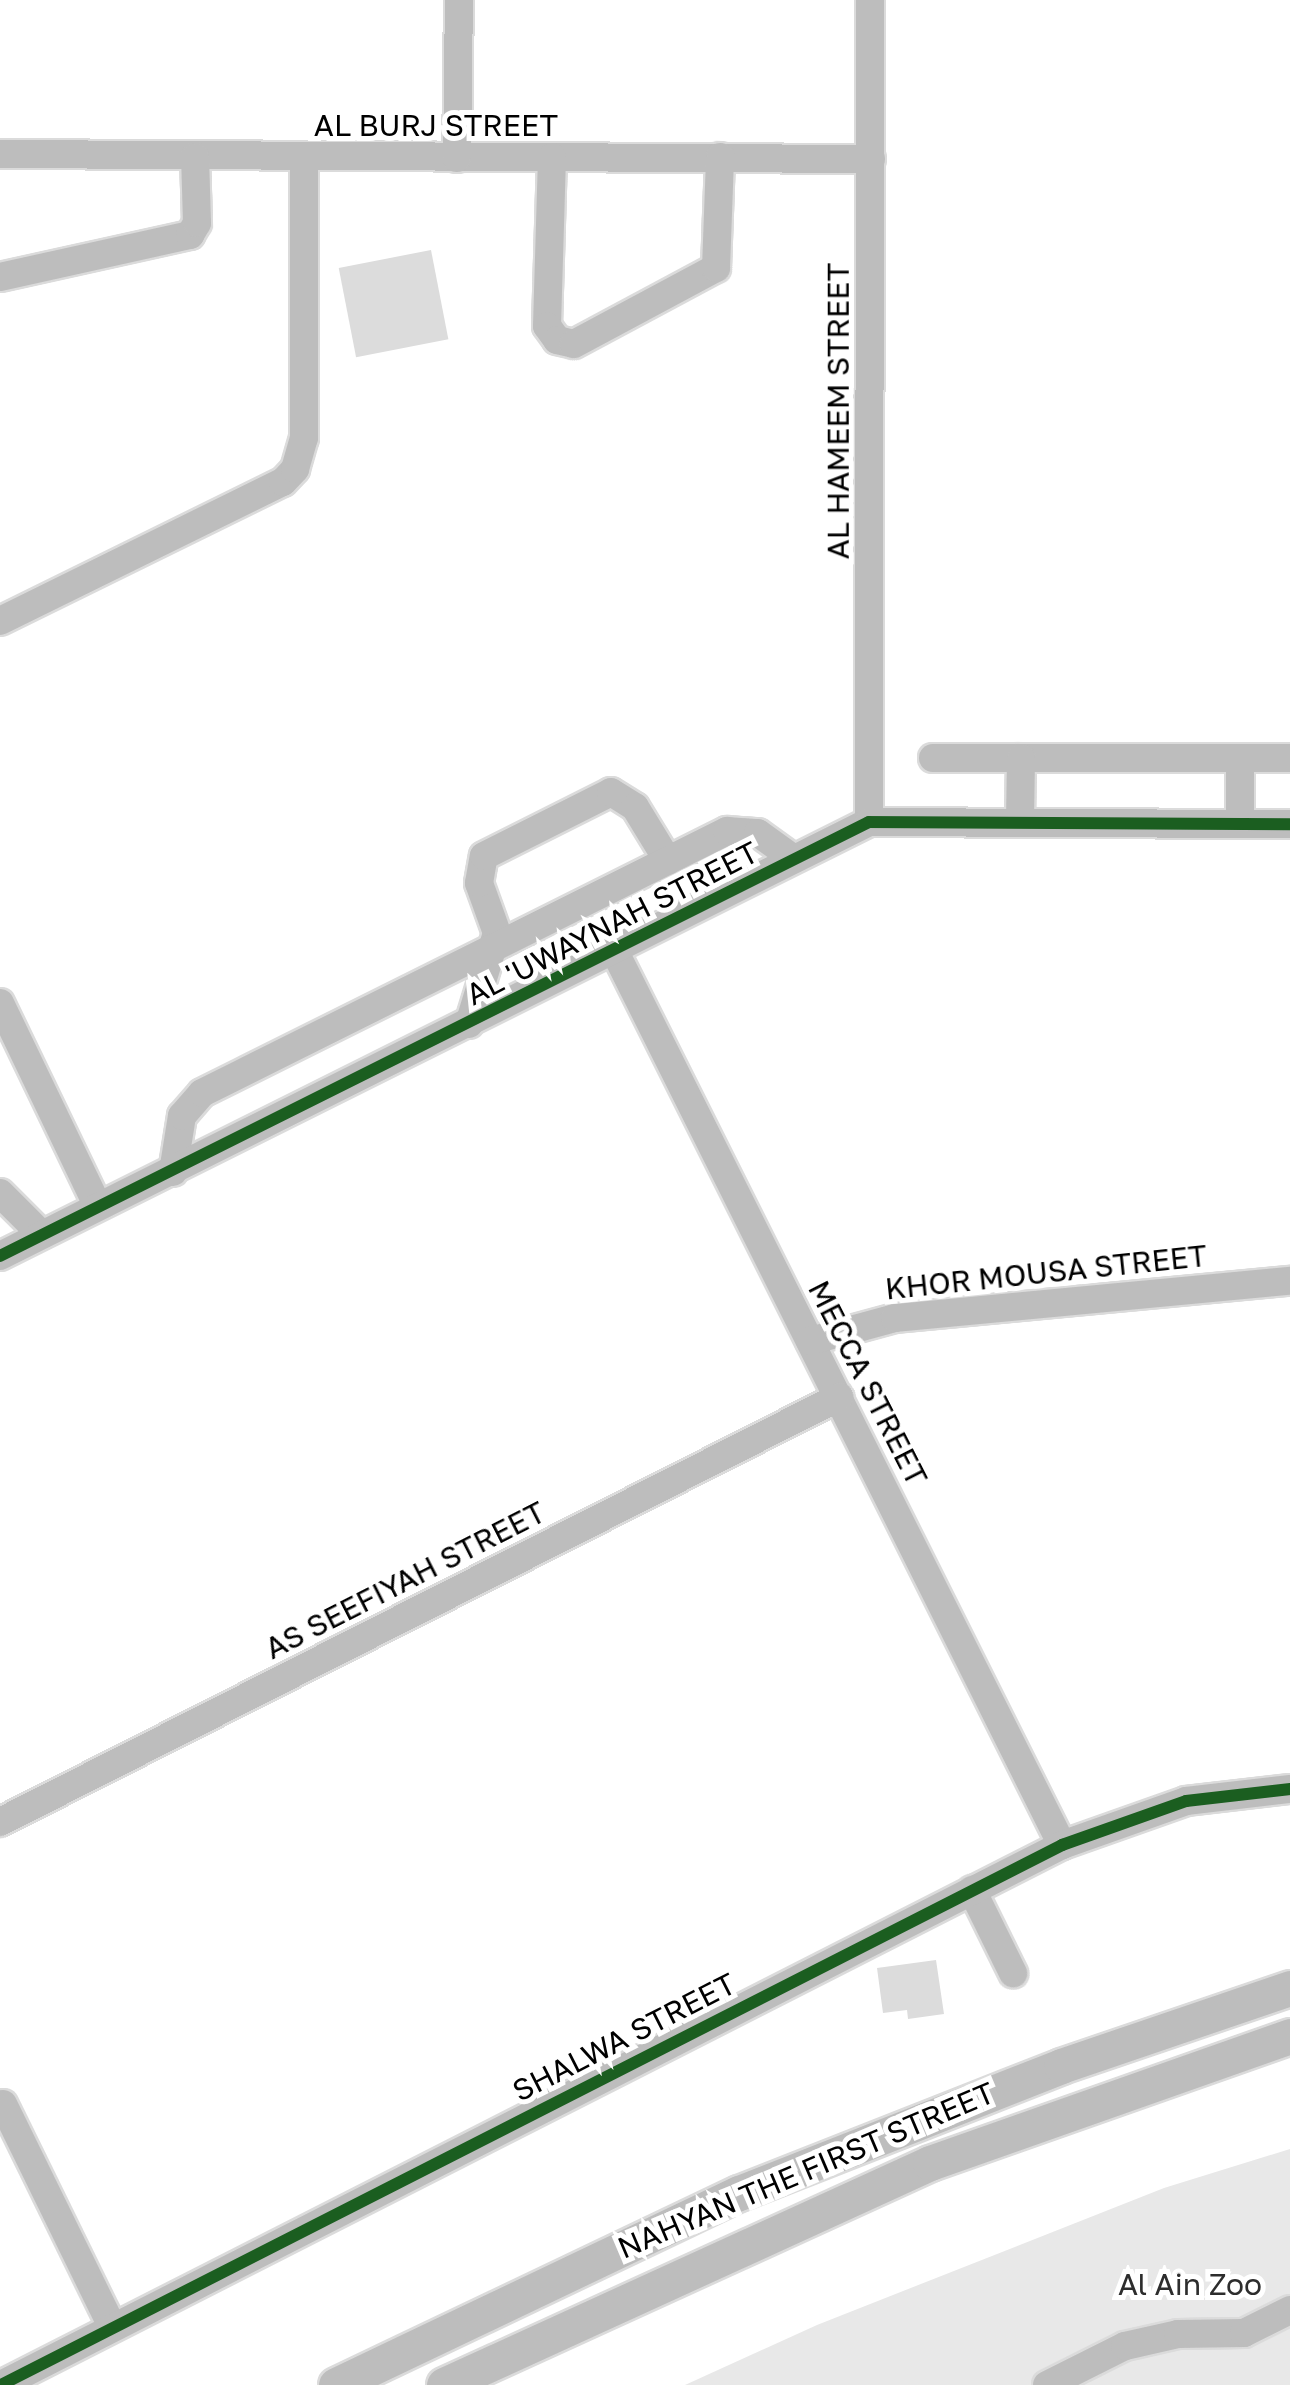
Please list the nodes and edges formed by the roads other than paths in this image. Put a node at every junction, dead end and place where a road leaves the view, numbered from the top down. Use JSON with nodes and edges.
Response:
{"nodes":[{"id":1,"x":459,"y":0,"type":"edge"},
{"id":2,"x":870,"y":0,"type":"edge"},
{"id":3,"x":0,"y":154,"type":"edge"},
{"id":4,"x":196,"y":156,"type":"junction"},
{"id":5,"x":304,"y":158,"type":"junction"},
{"id":6,"x":457,"y":158,"type":"junction"},
{"id":7,"x":552,"y":158,"type":"junction"},
{"id":8,"x":720,"y":158,"type":"junction"},
{"id":9,"x":872,"y":159,"type":"junction"},
{"id":10,"x":0,"y":277,"type":"edge"},
{"id":11,"x":0,"y":621,"type":"edge"},
{"id":12,"x":933,"y":758,"type":"dead end"},
{"id":13,"x":1021,"y":758,"type":"junction"},
{"id":14,"x":1240,"y":758,"type":"junction"},
{"id":15,"x":1290,"y":758,"type":"edge"},
{"id":16,"x":1020,"y":821,"type":"junction"},
{"id":17,"x":870,"y":822,"type":"junction"},
{"id":18,"x":1240,"y":824,"type":"junction"},
{"id":19,"x":1290,"y":824,"type":"edge"},
{"id":20,"x":794,"y":858,"type":"junction"},
{"id":21,"x":668,"y":862,"type":"junction"},
{"id":22,"x":494,"y":948,"type":"junction"},
{"id":23,"x":614,"y":950,"type":"junction"},
{"id":24,"x":0,"y":1003,"type":"edge"},
{"id":25,"x":469,"y":1024,"type":"junction"},
{"id":26,"x":174,"y":1172,"type":"junction"},
{"id":27,"x":0,"y":1193,"type":"edge"},
{"id":28,"x":97,"y":1205,"type":"junction"},
{"id":29,"x":42,"y":1235,"type":"junction"},
{"id":30,"x":0,"y":1256,"type":"edge"},
{"id":31,"x":1290,"y":1281,"type":"edge"},
{"id":32,"x":810,"y":1341,"type":"junction"},
{"id":33,"x":839,"y":1397,"type":"junction"},
{"id":34,"x":1290,"y":1789,"type":"edge"},
{"id":35,"x":0,"y":1822,"type":"edge"},
{"id":36,"x":1062,"y":1845,"type":"junction"},
{"id":37,"x":972,"y":1890,"type":"junction"},
{"id":38,"x":1013,"y":1974,"type":"dead end"},
{"id":39,"x":1290,"y":1988,"type":"edge"},
{"id":40,"x":1290,"y":2036,"type":"edge"},
{"id":41,"x":3,"y":2104,"type":"dead end"},
{"id":42,"x":1290,"y":2310,"type":"edge"},
{"id":43,"x":111,"y":2324,"type":"junction"},
{"id":44,"x":1,"y":2385,"type":"edge"},
{"id":45,"x":336,"y":2385,"type":"edge"},
{"id":46,"x":444,"y":2385,"type":"edge"},
{"id":47,"x":1047,"y":2385,"type":"edge"}],
"edges":[{"from":1,"to":6,"type":"street"},
{"from":2,"to":9,"type":"street","name":"AL HAMEEM STREET"},
{"from":3,"to":4,"type":"street","name":"AL BURJ STREET"},
{"from":4,"to":5,"type":"street","name":"AL BURJ STREET"},
{"from":4,"to":10,"type":"street"},
{"from":5,"to":6,"type":"street","name":"AL BURJ STREET"},
{"from":5,"to":11,"type":"street"},
{"from":6,"to":7,"type":"street","name":"AL BURJ STREET"},
{"from":7,"to":8,"type":"street","name":"AL BURJ STREET"},
{"from":7,"to":8,"type":"street"},
{"from":8,"to":9,"type":"street","name":"AL BURJ STREET"},
{"from":9,"to":17,"type":"street","name":"AL HAMEEM STREET"},
{"from":12,"to":13,"type":"street"},
{"from":13,"to":14,"type":"street"},
{"from":13,"to":16,"type":"street"},
{"from":14,"to":15,"type":"street"},
{"from":14,"to":18,"type":"street"},
{"from":16,"to":17,"type":"street","name":"AL 'UWAYNAH STREET"},
{"from":16,"to":18,"type":"street","name":"AL 'UWAYNAH STREET"},
{"from":17,"to":20,"type":"street","name":"AL 'UWAYNAH STREET"},
{"from":18,"to":19,"type":"street","name":"AL 'UWAYNAH STREET"},
{"from":20,"to":21,"type":"street"},
{"from":20,"to":23,"type":"street","name":"AL 'UWAYNAH STREET"},
{"from":21,"to":22,"type":"street"},
{"from":21,"to":22,"type":"street"},
{"from":22,"to":25,"type":"street"},
{"from":22,"to":26,"type":"street"},
{"from":23,"to":25,"type":"street","name":"AL 'UWAYNAH STREET"},
{"from":23,"to":32,"type":"street","name":"MECCA STREET"},
{"from":24,"to":28,"type":"street"},
{"from":25,"to":26,"type":"street","name":"AL 'UWAYNAH STREET"},
{"from":26,"to":28,"type":"street","name":"AL 'UWAYNAH STREET"},
{"from":27,"to":29,"type":"street"},
{"from":28,"to":29,"type":"street","name":"AL 'UWAYNAH STREET"},
{"from":29,"to":30,"type":"street","name":"AL 'UWAYNAH STREET"},
{"from":31,"to":32,"type":"street","name":"KHOR MOUSA STREET"},
{"from":32,"to":33,"type":"street","name":"MECCA STREET"},
{"from":33,"to":35,"type":"street","name":"AS SEEFIYAH STREET"},
{"from":33,"to":36,"type":"street","name":"MECCA STREET"},
{"from":34,"to":36,"type":"street","name":"SHALWA STREET"},
{"from":36,"to":37,"type":"street","name":"SHALWA STREET"},
{"from":37,"to":38,"type":"street"},
{"from":37,"to":43,"type":"street","name":"SHALWA STREET"},
{"from":39,"to":45,"type":"main road","name":"NAHYAN THE FIRST STREET"},
{"from":40,"to":46,"type":"main road","name":"NAHYAN THE FIRST STREET"},
{"from":41,"to":43,"type":"street"},
{"from":42,"to":47,"type":"street"},
{"from":43,"to":44,"type":"street","name":"SHALWA STREET"}]}
